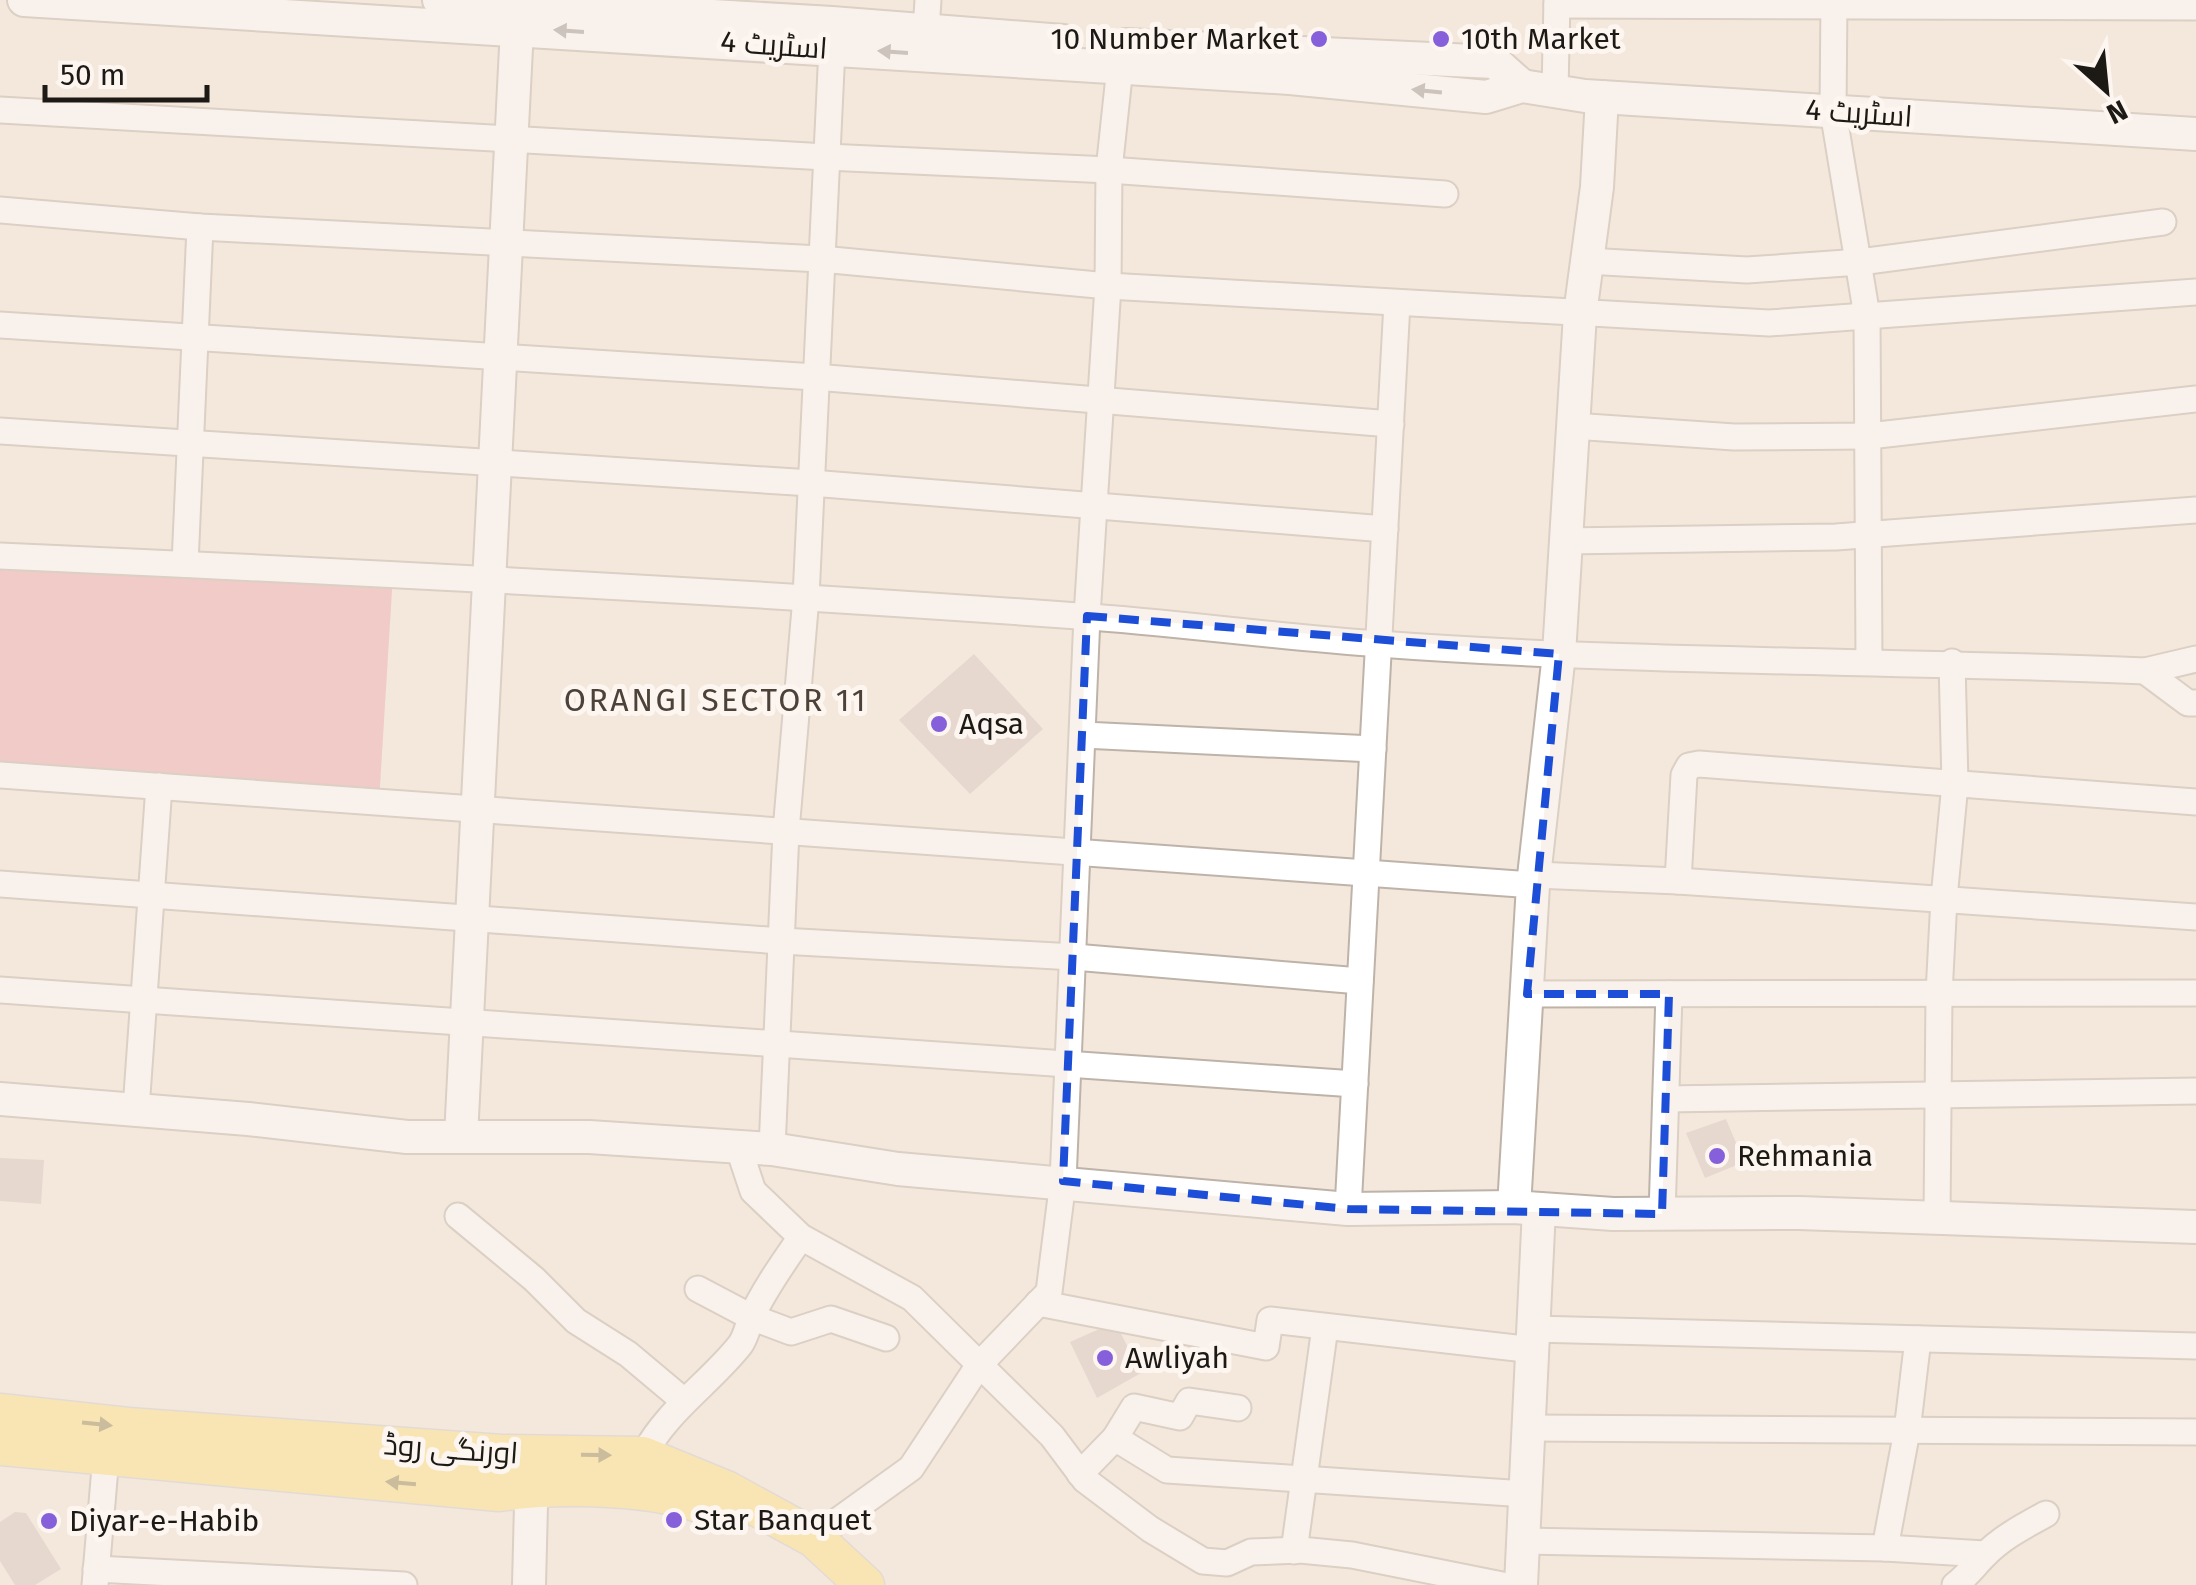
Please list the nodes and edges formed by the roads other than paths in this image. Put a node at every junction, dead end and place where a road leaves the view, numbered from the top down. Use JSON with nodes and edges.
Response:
{"nodes":[{"id":1,"x":24,"y":0,"type":"edge"},
{"id":2,"x":439,"y":0,"type":"edge"},
{"id":3,"x":1557,"y":3,"type":"edge"},
{"id":4,"x":1834,"y":4,"type":"edge"},
{"id":5,"x":2000,"y":4,"type":"edge"},
{"id":6,"x":2196,"y":7,"type":"edge"},
{"id":7,"x":338,"y":10,"type":"edge"},
{"id":8,"x":927,"y":15,"type":"edge"},
{"id":9,"x":832,"y":24,"type":"edge"},
{"id":10,"x":517,"y":28,"type":"junction"},
{"id":11,"x":1120,"y":67,"type":"junction"},
{"id":12,"x":1522,"y":86,"type":"junction"},
{"id":13,"x":1556,"y":90,"type":"junction"},
{"id":14,"x":1602,"y":97,"type":"junction"},
{"id":15,"x":0,"y":110,"type":"edge"},
{"id":16,"x":1832,"y":112,"type":"junction"},
{"id":17,"x":2196,"y":134,"type":"edge"},
{"id":18,"x":512,"y":138,"type":"junction"},
{"id":19,"x":826,"y":157,"type":"junction"},
{"id":20,"x":1108,"y":170,"type":"junction"},
{"id":21,"x":1445,"y":194,"type":"dead end"},
{"id":22,"x":0,"y":210,"type":"edge"},
{"id":23,"x":2163,"y":222,"type":"dead end"},
{"id":24,"x":200,"y":228,"type":"junction"},
{"id":25,"x":506,"y":243,"type":"junction"},
{"id":26,"x":821,"y":259,"type":"junction"},
{"id":27,"x":1587,"y":261,"type":"junction"},
{"id":28,"x":1860,"y":262,"type":"junction"},
{"id":29,"x":1108,"y":286,"type":"junction"},
{"id":30,"x":2196,"y":292,"type":"edge"},
{"id":31,"x":1398,"y":303,"type":"junction"},
{"id":32,"x":1580,"y":314,"type":"junction"},
{"id":33,"x":1867,"y":316,"type":"junction"},
{"id":34,"x":0,"y":325,"type":"edge"},
{"id":35,"x":195,"y":338,"type":"junction"},
{"id":36,"x":500,"y":358,"type":"junction"},
{"id":37,"x":815,"y":377,"type":"junction"},
{"id":38,"x":2196,"y":399,"type":"edge"},
{"id":39,"x":1100,"y":402,"type":"junction"},
{"id":40,"x":1391,"y":424,"type":"junction"},
{"id":41,"x":1573,"y":426,"type":"junction"},
{"id":42,"x":0,"y":431,"type":"edge"},
{"id":43,"x":1869,"y":436,"type":"junction"},
{"id":44,"x":190,"y":443,"type":"junction"},
{"id":45,"x":495,"y":462,"type":"junction"},
{"id":46,"x":811,"y":483,"type":"junction"},
{"id":47,"x":1094,"y":506,"type":"junction"},
{"id":48,"x":2196,"y":510,"type":"edge"},
{"id":49,"x":1386,"y":530,"type":"junction"},
{"id":50,"x":1871,"y":534,"type":"junction"},
{"id":51,"x":1566,"y":541,"type":"junction"},
{"id":52,"x":0,"y":556,"type":"edge"},
{"id":53,"x":184,"y":564,"type":"junction"},
{"id":54,"x":489,"y":578,"type":"junction"},
{"id":55,"x":806,"y":597,"type":"junction"},
{"id":56,"x":1087,"y":616,"type":"junction"},
{"id":57,"x":1379,"y":644,"type":"junction"},
{"id":58,"x":1559,"y":654,"type":"junction"},
{"id":59,"x":1869,"y":660,"type":"junction"},
{"id":60,"x":2196,"y":660,"type":"edge"},
{"id":61,"x":1952,"y":662,"type":"junction"},
{"id":62,"x":2145,"y":671,"type":"junction"},
{"id":63,"x":2196,"y":704,"type":"edge"},
{"id":64,"x":1083,"y":735,"type":"junction"},
{"id":65,"x":1373,"y":749,"type":"junction"},
{"id":66,"x":0,"y":774,"type":"edge"},
{"id":67,"x":1955,"y":784,"type":"junction"},
{"id":68,"x":159,"y":786,"type":"junction"},
{"id":69,"x":2196,"y":802,"type":"edge"},
{"id":70,"x":477,"y":809,"type":"junction"},
{"id":71,"x":786,"y":831,"type":"junction"},
{"id":72,"x":1079,"y":852,"type":"junction"},
{"id":73,"x":1367,"y":874,"type":"junction"},
{"id":74,"x":1534,"y":880,"type":"junction"},
{"id":75,"x":1678,"y":881,"type":"junction"},
{"id":76,"x":0,"y":884,"type":"edge"},
{"id":77,"x":152,"y":894,"type":"junction"},
{"id":78,"x":1944,"y":898,"type":"junction"},
{"id":79,"x":472,"y":917,"type":"junction"},
{"id":80,"x":2196,"y":917,"type":"edge"},
{"id":81,"x":782,"y":941,"type":"junction"},
{"id":82,"x":1074,"y":957,"type":"junction"},
{"id":83,"x":1360,"y":981,"type":"junction"},
{"id":84,"x":0,"y":990,"type":"edge"},
{"id":85,"x":1527,"y":994,"type":"junction"},
{"id":86,"x":1669,"y":994,"type":"junction"},
{"id":87,"x":1939,"y":994,"type":"junction"},
{"id":88,"x":2196,"y":994,"type":"edge"},
{"id":89,"x":145,"y":999,"type":"junction"},
{"id":90,"x":466,"y":1020,"type":"junction"},
{"id":91,"x":777,"y":1046,"type":"junction"},
{"id":92,"x":1068,"y":1066,"type":"junction"},
{"id":93,"x":1354,"y":1084,"type":"junction"},
{"id":94,"x":2196,"y":1090,"type":"edge"},
{"id":95,"x":1938,"y":1096,"type":"junction"},
{"id":96,"x":0,"y":1098,"type":"edge"},
{"id":97,"x":1666,"y":1099,"type":"junction"},
{"id":98,"x":136,"y":1109,"type":"junction"},
{"id":99,"x":460,"y":1137,"type":"junction"},
{"id":100,"x":738,"y":1146,"type":"junction"},
{"id":101,"x":772,"y":1148,"type":"junction"},
{"id":102,"x":1063,"y":1181,"type":"junction"},
{"id":103,"x":1526,"y":1208,"type":"junction"},
{"id":104,"x":1348,"y":1209,"type":"junction"},
{"id":105,"x":1662,"y":1214,"type":"junction"},
{"id":106,"x":458,"y":1216,"type":"dead end"},
{"id":107,"x":1937,"y":1218,"type":"junction"},
{"id":108,"x":2196,"y":1227,"type":"edge"},
{"id":109,"x":802,"y":1237,"type":"junction"},
{"id":110,"x":698,"y":1289,"type":"dead end"},
{"id":111,"x":1038,"y":1303,"type":"junction"},
{"id":112,"x":752,"y":1317,"type":"junction"},
{"id":113,"x":1325,"y":1326,"type":"junction"},
{"id":114,"x":886,"y":1338,"type":"dead end"},
{"id":115,"x":1918,"y":1339,"type":"junction"},
{"id":116,"x":1533,"y":1340,"type":"junction"},
{"id":117,"x":2196,"y":1346,"type":"edge"},
{"id":118,"x":978,"y":1365,"type":"junction"},
{"id":119,"x":684,"y":1400,"type":"junction"},
{"id":120,"x":1238,"y":1408,"type":"dead end"},
{"id":121,"x":0,"y":1413,"type":"edge"},
{"id":122,"x":1529,"y":1428,"type":"junction"},
{"id":123,"x":1907,"y":1431,"type":"junction"},
{"id":124,"x":2196,"y":1432,"type":"edge"},
{"id":125,"x":1115,"y":1438,"type":"junction"},
{"id":126,"x":0,"y":1446,"type":"edge"},
{"id":127,"x":106,"y":1456,"type":"junction"},
{"id":128,"x":643,"y":1456,"type":"junction"},
{"id":129,"x":1080,"y":1474,"type":"junction"},
{"id":130,"x":520,"y":1478,"type":"junction"},
{"id":131,"x":1304,"y":1479,"type":"junction"},
{"id":132,"x":1526,"y":1494,"type":"junction"},
{"id":133,"x":2046,"y":1514,"type":"dead end"},
{"id":134,"x":814,"y":1538,"type":"junction"},
{"id":135,"x":1524,"y":1541,"type":"junction"},
{"id":136,"x":1885,"y":1548,"type":"junction"},
{"id":137,"x":1294,"y":1551,"type":"junction"},
{"id":138,"x":1985,"y":1554,"type":"junction"},
{"id":139,"x":96,"y":1577,"type":"edge"},
{"id":140,"x":404,"y":1585,"type":"edge"},
{"id":141,"x":529,"y":1585,"type":"edge"},
{"id":142,"x":829,"y":1585,"type":"edge"},
{"id":143,"x":865,"y":1585,"type":"edge"},
{"id":144,"x":1502,"y":1585,"type":"edge"},
{"id":145,"x":1521,"y":1585,"type":"edge"},
{"id":146,"x":1954,"y":1585,"type":"edge"}],
"edges":[{"from":1,"to":7,"type":"street","name":"اسٹریٹ 4"},
{"from":2,"to":9,"type":"street","name":"اسٹریٹ 4"},
{"from":3,"to":4,"type":"street"},
{"from":3,"to":13,"type":"street"},
{"from":4,"to":5,"type":"street"},
{"from":4,"to":16,"type":"street"},
{"from":5,"to":6,"type":"street"},
{"from":7,"to":10,"type":"street","name":"اسٹریٹ 4"},
{"from":8,"to":9,"type":"street","name":"اسٹریٹ 4"},
{"from":8,"to":12,"type":"street","name":"اسٹریٹ 4"},
{"from":9,"to":10,"type":"street","name":"اسٹریٹ 4","one_way":true},
{"from":11,"to":9,"type":"street","name":"اسٹریٹ 4","one_way":true},
{"from":9,"to":19,"type":"street"},
{"from":10,"to":18,"type":"street"},
{"from":12,"to":11,"type":"street","name":"اسٹریٹ 4","one_way":true},
{"from":11,"to":20,"type":"street"},
{"from":12,"to":13,"type":"street","name":"اسٹریٹ 4"},
{"from":13,"to":14,"type":"street","name":"اسٹریٹ 4"},
{"from":14,"to":16,"type":"street","name":"اسٹریٹ 4"},
{"from":14,"to":27,"type":"street"},
{"from":15,"to":18,"type":"street"},
{"from":16,"to":17,"type":"street","name":"اسٹریٹ 4"},
{"from":16,"to":28,"type":"street"},
{"from":18,"to":19,"type":"street"},
{"from":18,"to":25,"type":"street"},
{"from":19,"to":20,"type":"street"},
{"from":19,"to":26,"type":"street"},
{"from":20,"to":21,"type":"street"},
{"from":20,"to":29,"type":"street"},
{"from":22,"to":24,"type":"street"},
{"from":23,"to":28,"type":"street"},
{"from":24,"to":25,"type":"street"},
{"from":24,"to":35,"type":"street"},
{"from":25,"to":26,"type":"street"},
{"from":25,"to":36,"type":"street"},
{"from":26,"to":29,"type":"street"},
{"from":26,"to":37,"type":"street"},
{"from":27,"to":28,"type":"street"},
{"from":27,"to":32,"type":"street"},
{"from":28,"to":33,"type":"street"},
{"from":29,"to":31,"type":"street"},
{"from":29,"to":39,"type":"street"},
{"from":30,"to":33,"type":"street"},
{"from":31,"to":32,"type":"street"},
{"from":31,"to":40,"type":"street"},
{"from":32,"to":33,"type":"street"},
{"from":32,"to":41,"type":"street"},
{"from":33,"to":43,"type":"street"},
{"from":34,"to":35,"type":"street"},
{"from":35,"to":36,"type":"street"},
{"from":35,"to":44,"type":"street"},
{"from":36,"to":37,"type":"street"},
{"from":36,"to":45,"type":"street"},
{"from":37,"to":39,"type":"street"},
{"from":37,"to":46,"type":"street"},
{"from":38,"to":43,"type":"street"},
{"from":39,"to":40,"type":"street"},
{"from":39,"to":47,"type":"street"},
{"from":40,"to":49,"type":"street"},
{"from":41,"to":43,"type":"street"},
{"from":41,"to":51,"type":"street"},
{"from":42,"to":44,"type":"street"},
{"from":43,"to":50,"type":"street"},
{"from":44,"to":45,"type":"street"},
{"from":44,"to":53,"type":"street"},
{"from":45,"to":46,"type":"street"},
{"from":45,"to":54,"type":"street"},
{"from":46,"to":47,"type":"street"},
{"from":46,"to":55,"type":"street"},
{"from":47,"to":49,"type":"street"},
{"from":47,"to":56,"type":"street"},
{"from":48,"to":50,"type":"street"},
{"from":49,"to":57,"type":"street"},
{"from":50,"to":51,"type":"street"},
{"from":50,"to":59,"type":"street"},
{"from":51,"to":58,"type":"street"},
{"from":52,"to":53,"type":"street"},
{"from":53,"to":54,"type":"street"},
{"from":54,"to":55,"type":"street"},
{"from":54,"to":70,"type":"street"},
{"from":55,"to":56,"type":"street"},
{"from":55,"to":71,"type":"street"},
{"from":56,"to":57,"type":"street"},
{"from":56,"to":64,"type":"street"},
{"from":57,"to":58,"type":"street"},
{"from":57,"to":65,"type":"street"},
{"from":58,"to":59,"type":"street"},
{"from":58,"to":74,"type":"street"},
{"from":59,"to":61,"type":"street"},
{"from":60,"to":62,"type":"street"},
{"from":61,"to":62,"type":"street"},
{"from":61,"to":67,"type":"street"},
{"from":62,"to":63,"type":"street"},
{"from":64,"to":65,"type":"street"},
{"from":64,"to":72,"type":"street"},
{"from":65,"to":73,"type":"street"},
{"from":66,"to":68,"type":"street"},
{"from":67,"to":69,"type":"street"},
{"from":67,"to":75,"type":"street"},
{"from":67,"to":78,"type":"street"},
{"from":68,"to":70,"type":"street"},
{"from":68,"to":77,"type":"street"},
{"from":70,"to":71,"type":"street"},
{"from":70,"to":79,"type":"street"},
{"from":71,"to":72,"type":"street"},
{"from":71,"to":81,"type":"street"},
{"from":72,"to":73,"type":"street"},
{"from":72,"to":82,"type":"street"},
{"from":73,"to":74,"type":"street"},
{"from":73,"to":83,"type":"street"},
{"from":74,"to":75,"type":"street"},
{"from":74,"to":85,"type":"street"},
{"from":75,"to":78,"type":"street"},
{"from":76,"to":77,"type":"street"},
{"from":77,"to":79,"type":"street"},
{"from":77,"to":89,"type":"street"},
{"from":78,"to":80,"type":"street"},
{"from":78,"to":87,"type":"street"},
{"from":79,"to":81,"type":"street"},
{"from":79,"to":90,"type":"street"},
{"from":81,"to":82,"type":"street"},
{"from":81,"to":91,"type":"street"},
{"from":82,"to":83,"type":"street"},
{"from":82,"to":92,"type":"street"},
{"from":83,"to":93,"type":"street"},
{"from":84,"to":89,"type":"street"},
{"from":85,"to":86,"type":"street"},
{"from":85,"to":103,"type":"street"},
{"from":86,"to":87,"type":"street"},
{"from":86,"to":97,"type":"street"},
{"from":87,"to":88,"type":"street"},
{"from":87,"to":95,"type":"street"},
{"from":89,"to":90,"type":"street"},
{"from":89,"to":98,"type":"street"},
{"from":90,"to":91,"type":"street"},
{"from":90,"to":99,"type":"street"},
{"from":91,"to":92,"type":"street"},
{"from":91,"to":101,"type":"street"},
{"from":92,"to":93,"type":"street"},
{"from":92,"to":102,"type":"street"},
{"from":93,"to":104,"type":"street"},
{"from":94,"to":95,"type":"street"},
{"from":95,"to":97,"type":"street"},
{"from":95,"to":107,"type":"street"},
{"from":96,"to":98,"type":"street"},
{"from":97,"to":105,"type":"street"},
{"from":98,"to":99,"type":"street"},
{"from":99,"to":100,"type":"street"},
{"from":100,"to":101,"type":"street"},
{"from":100,"to":109,"type":"street"},
{"from":101,"to":102,"type":"street"},
{"from":102,"to":104,"type":"street"},
{"from":102,"to":111,"type":"street"},
{"from":103,"to":104,"type":"street"},
{"from":103,"to":105,"type":"street"},
{"from":103,"to":116,"type":"street"},
{"from":105,"to":107,"type":"street"},
{"from":106,"to":119,"type":"street"},
{"from":107,"to":108,"type":"street"},
{"from":109,"to":112,"type":"street"},
{"from":109,"to":118,"type":"street"},
{"from":110,"to":112,"type":"street"},
{"from":111,"to":113,"type":"street"},
{"from":111,"to":118,"type":"street"},
{"from":112,"to":114,"type":"street"},
{"from":112,"to":119,"type":"street"},
{"from":113,"to":116,"type":"street"},
{"from":113,"to":131,"type":"street"},
{"from":115,"to":116,"type":"street"},
{"from":115,"to":117,"type":"street"},
{"from":115,"to":123,"type":"street"},
{"from":116,"to":122,"type":"street"},
{"from":118,"to":129,"type":"street"},
{"from":118,"to":134,"type":"street"},
{"from":119,"to":128,"type":"street"},
{"from":120,"to":125,"type":"street"},
{"from":121,"to":130,"type":"main road","name":"اورنگی روڈ","one_way":true},
{"from":122,"to":123,"type":"street"},
{"from":122,"to":132,"type":"street"},
{"from":123,"to":124,"type":"street"},
{"from":123,"to":136,"type":"street"},
{"from":125,"to":129,"type":"street"},
{"from":125,"to":131,"type":"street"},
{"from":126,"to":127,"type":"main road","name":"اورنگی روڈ"},
{"from":130,"to":127,"type":"main road","name":"اورنگی روڈ","one_way":true},
{"from":127,"to":139,"type":"street"},
{"from":130,"to":128,"type":"main road","name":"اورنگی روڈ","one_way":true},
{"from":128,"to":134,"type":"main road","name":"اورنگی روڈ"},
{"from":129,"to":137,"type":"street"},
{"from":130,"to":141,"type":"street"},
{"from":130,"to":142,"type":"main road"},
{"from":131,"to":132,"type":"street"},
{"from":131,"to":137,"type":"street"},
{"from":132,"to":135,"type":"street"},
{"from":133,"to":138,"type":"street"},
{"from":134,"to":143,"type":"main road","name":"اورنگی روڈ"},
{"from":135,"to":136,"type":"street"},
{"from":135,"to":145,"type":"street"},
{"from":136,"to":138,"type":"street"},
{"from":137,"to":144,"type":"street"},
{"from":138,"to":146,"type":"street"},
{"from":139,"to":140,"type":"street"}]}
